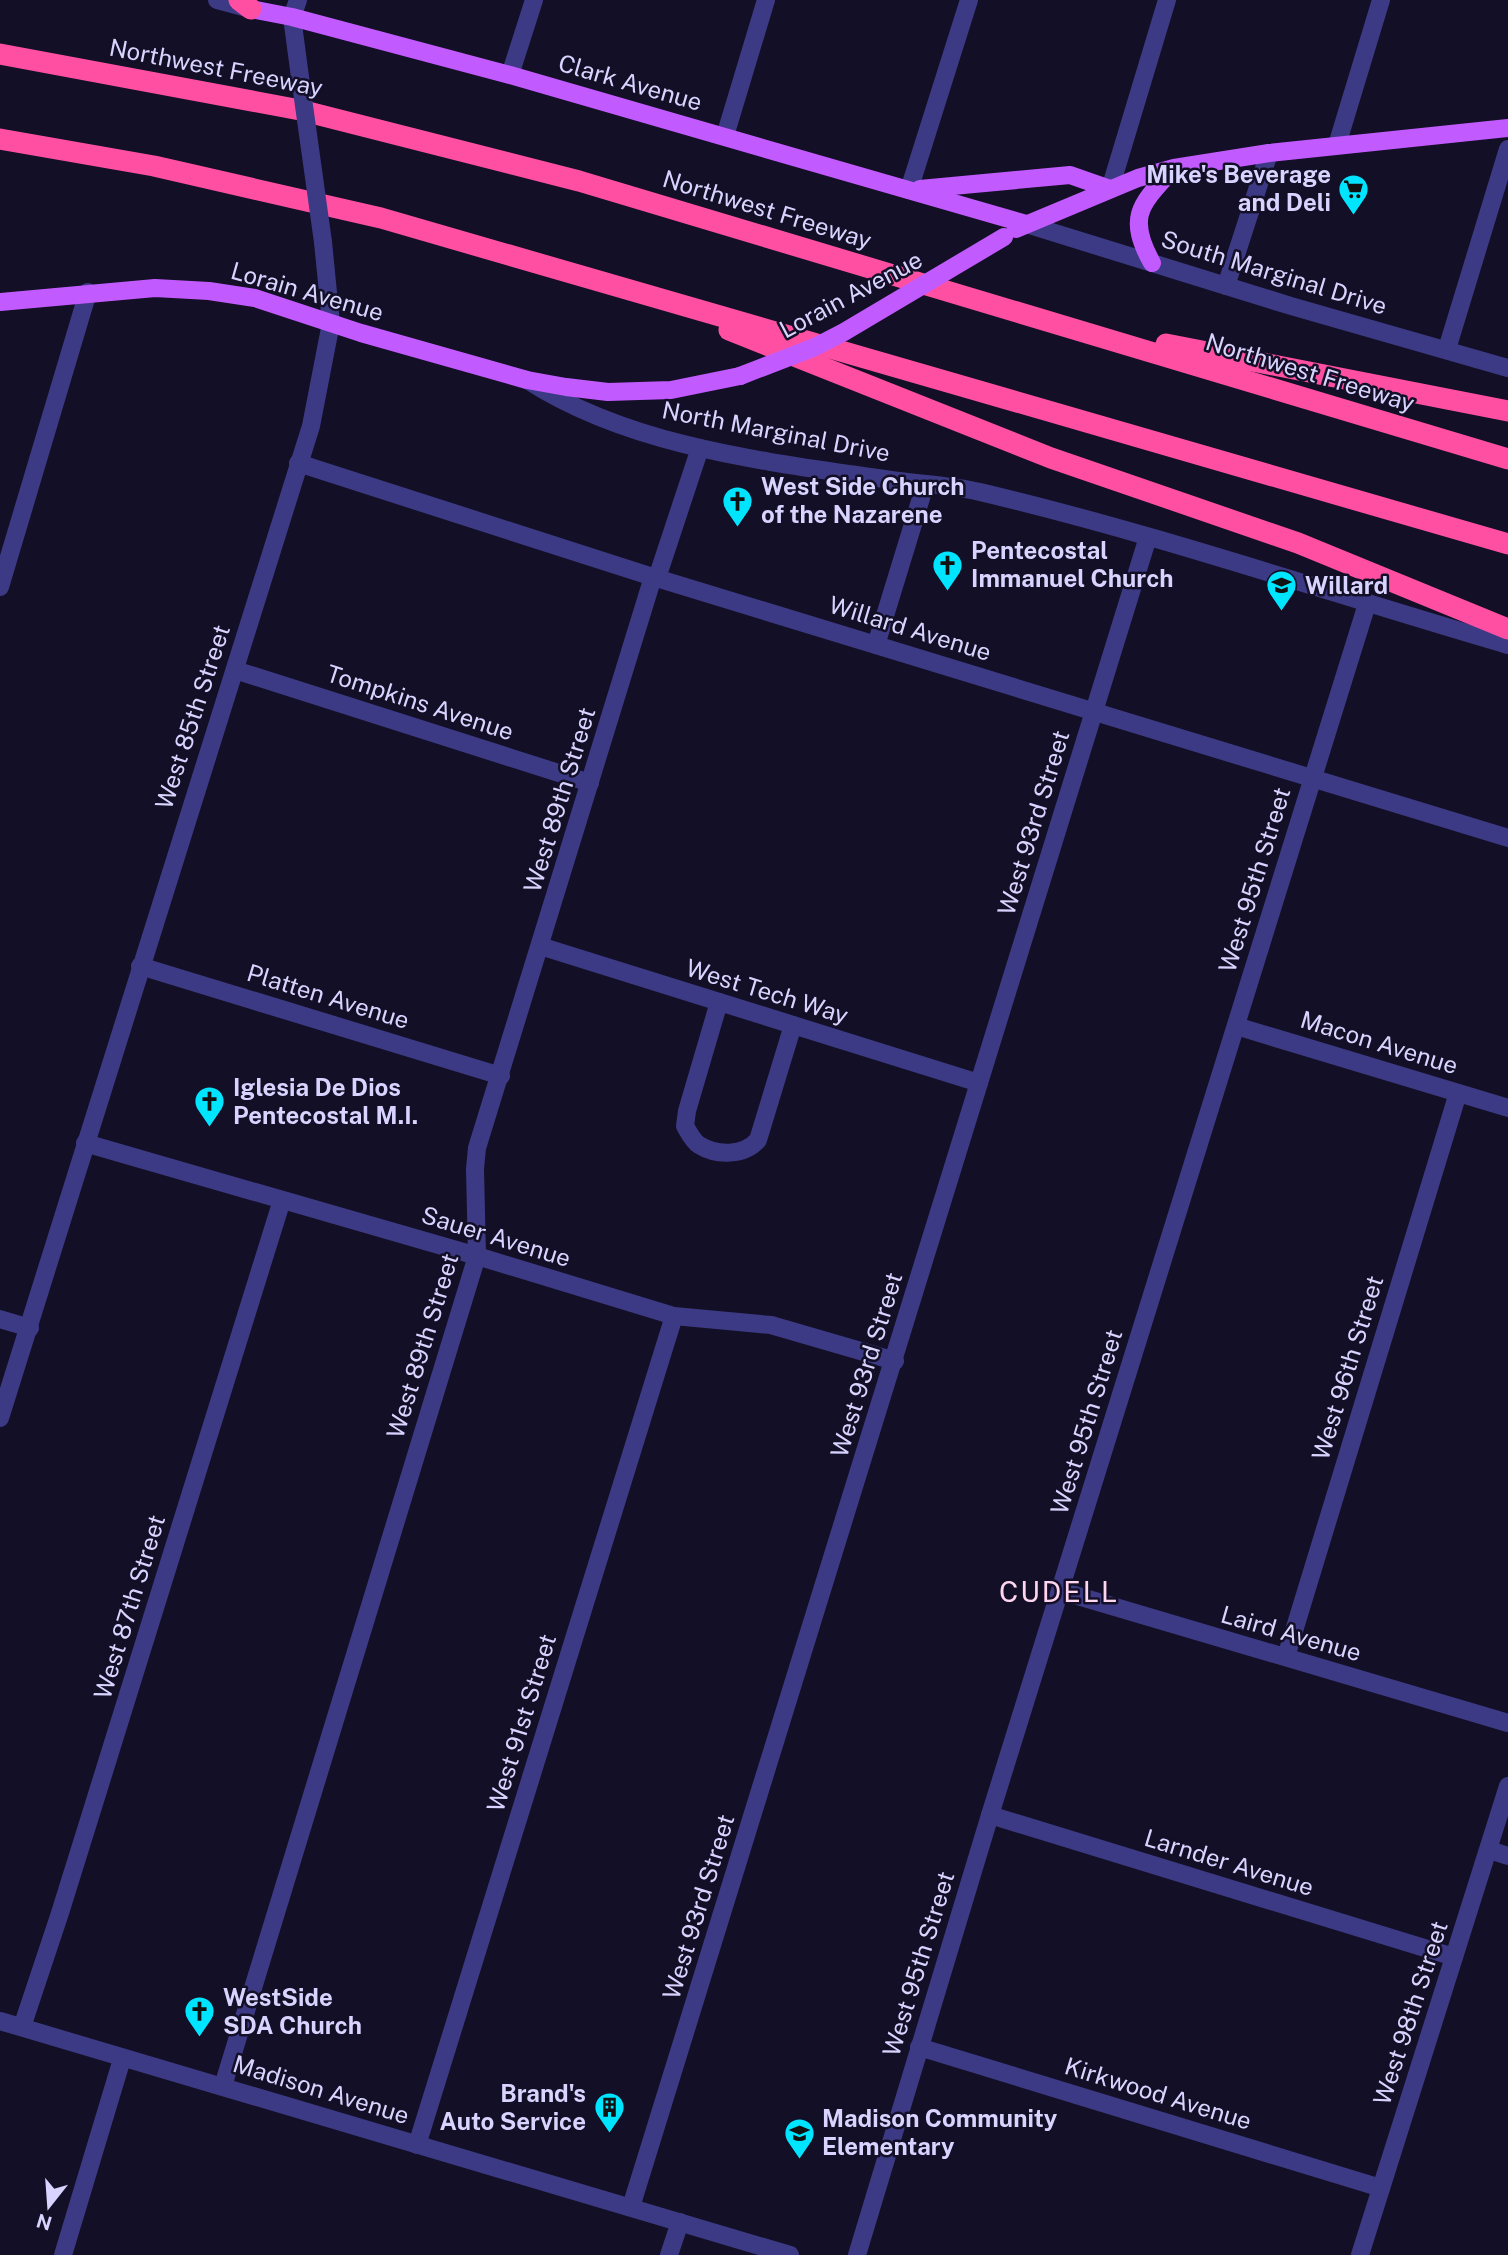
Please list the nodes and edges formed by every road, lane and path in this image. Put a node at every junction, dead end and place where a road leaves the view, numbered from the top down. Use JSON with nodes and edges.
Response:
{"nodes":[{"id":1,"x":217,"y":0,"type":"edge"},
{"id":2,"x":534,"y":0,"type":"edge"},
{"id":3,"x":766,"y":0,"type":"edge"},
{"id":4,"x":969,"y":0,"type":"edge"},
{"id":5,"x":1167,"y":0,"type":"edge"},
{"id":6,"x":1381,"y":0,"type":"edge"},
{"id":7,"x":245,"y":5,"type":"edge"},
{"id":8,"x":295,"y":8,"type":"edge"},
{"id":9,"x":0,"y":54,"type":"edge"},
{"id":10,"x":510,"y":75,"type":"junction"},
{"id":11,"x":1508,"y":128,"type":"edge"},
{"id":12,"x":725,"y":136,"type":"junction"},
{"id":13,"x":0,"y":139,"type":"edge"},
{"id":14,"x":1337,"y":145,"type":"junction"},
{"id":15,"x":1508,"y":149,"type":"edge"},
{"id":16,"x":1269,"y":153,"type":"junction"},
{"id":17,"x":1174,"y":168,"type":"junction"},
{"id":18,"x":1110,"y":189,"type":"junction"},
{"id":19,"x":909,"y":190,"type":"junction"},
{"id":20,"x":1026,"y":224,"type":"junction"},
{"id":21,"x":1152,"y":262,"type":"junction"},
{"id":22,"x":617,"y":285,"type":"junction"},
{"id":23,"x":1226,"y":286,"type":"junction"},
{"id":24,"x":88,"y":292,"type":"junction"},
{"id":25,"x":0,"y":302,"type":"edge"},
{"id":26,"x":1052,"y":322,"type":"junction"},
{"id":27,"x":331,"y":323,"type":"junction"},
{"id":28,"x":1447,"y":349,"type":"junction"},
{"id":29,"x":1508,"y":368,"type":"edge"},
{"id":30,"x":527,"y":380,"type":"junction"},
{"id":31,"x":1508,"y":411,"type":"edge"},
{"id":32,"x":700,"y":447,"type":"junction"},
{"id":33,"x":1508,"y":458,"type":"edge"},
{"id":34,"x":299,"y":463,"type":"junction"},
{"id":35,"x":925,"y":485,"type":"junction"},
{"id":36,"x":1148,"y":537,"type":"junction"},
{"id":37,"x":1508,"y":544,"type":"edge"},
{"id":38,"x":655,"y":577,"type":"junction"},
{"id":39,"x":0,"y":587,"type":"edge"},
{"id":40,"x":1367,"y":604,"type":"junction"},
{"id":41,"x":1508,"y":629,"type":"edge"},
{"id":42,"x":876,"y":645,"type":"junction"},
{"id":43,"x":1508,"y":645,"type":"edge"},
{"id":44,"x":235,"y":670,"type":"junction"},
{"id":45,"x":1094,"y":712,"type":"junction"},
{"id":46,"x":1312,"y":778,"type":"junction"},
{"id":47,"x":590,"y":783,"type":"junction"},
{"id":48,"x":1508,"y":838,"type":"edge"},
{"id":49,"x":540,"y":946,"type":"junction"},
{"id":50,"x":140,"y":966,"type":"junction"},
{"id":51,"x":719,"y":1002,"type":"junction"},
{"id":52,"x":793,"y":1025,"type":"junction"},
{"id":53,"x":1236,"y":1026,"type":"junction"},
{"id":54,"x":500,"y":1076,"type":"junction"},
{"id":55,"x":979,"y":1083,"type":"junction"},
{"id":56,"x":1458,"y":1093,"type":"junction"},
{"id":57,"x":1508,"y":1108,"type":"edge"},
{"id":58,"x":86,"y":1143,"type":"junction"},
{"id":59,"x":282,"y":1200,"type":"junction"},
{"id":60,"x":477,"y":1256,"type":"junction"},
{"id":61,"x":674,"y":1316,"type":"junction"},
{"id":62,"x":0,"y":1318,"type":"edge"},
{"id":63,"x":30,"y":1328,"type":"junction"},
{"id":64,"x":895,"y":1361,"type":"junction"},
{"id":65,"x":0,"y":1418,"type":"edge"},
{"id":66,"x":1061,"y":1591,"type":"junction"},
{"id":67,"x":1286,"y":1657,"type":"junction"},
{"id":68,"x":1508,"y":1724,"type":"edge"},
{"id":69,"x":1508,"y":1786,"type":"edge"},
{"id":70,"x":990,"y":1815,"type":"junction"},
{"id":71,"x":1489,"y":1850,"type":"junction"},
{"id":72,"x":1508,"y":1856,"type":"edge"},
{"id":73,"x":1454,"y":1957,"type":"junction"},
{"id":74,"x":0,"y":2021,"type":"edge"},
{"id":75,"x":22,"y":2027,"type":"junction"},
{"id":76,"x":919,"y":2047,"type":"junction"},
{"id":77,"x":122,"y":2059,"type":"junction"},
{"id":78,"x":223,"y":2086,"type":"junction"},
{"id":79,"x":417,"y":2145,"type":"junction"},
{"id":80,"x":1381,"y":2188,"type":"junction"},
{"id":81,"x":631,"y":2207,"type":"junction"},
{"id":82,"x":680,"y":2222,"type":"junction"},
{"id":83,"x":63,"y":2255,"type":"edge"},
{"id":84,"x":669,"y":2255,"type":"edge"},
{"id":85,"x":790,"y":2255,"type":"edge"},
{"id":86,"x":857,"y":2255,"type":"edge"},
{"id":87,"x":1360,"y":2255,"type":"edge"}],
"edges":[{"from":1,"to":7,"type":"street","name":"Clark Avenue"},
{"from":2,"to":10,"type":"street"},
{"from":3,"to":12,"type":"street"},
{"from":4,"to":19,"type":"street"},
{"from":5,"to":18,"type":"street"},
{"from":6,"to":14,"type":"street"},
{"from":7,"to":8,"type":"main road","name":"Clark Avenue"},
{"from":8,"to":10,"type":"main road","name":"Clark Avenue"},
{"from":8,"to":27,"type":"street","name":"West 85th Street","bridge":true},
{"from":9,"to":26,"type":"highway","name":"Northwest Freeway"},
{"from":10,"to":12,"type":"main road","name":"Clark Avenue"},
{"from":11,"to":14,"type":"main road","name":"Lorain Avenue"},
{"from":12,"to":19,"type":"main road","name":"Clark Avenue"},
{"from":13,"to":22,"type":"highway"},
{"from":14,"to":16,"type":"main road","name":"Lorain Avenue"},
{"from":15,"to":28,"type":"street"},
{"from":16,"to":17,"type":"main road","name":"Lorain Avenue"},
{"from":16,"to":23,"type":"street"},
{"from":17,"to":18,"type":"main road","name":"Lorain Avenue"},
{"from":17,"to":21,"type":"main road"},
{"from":18,"to":19,"type":"main road"},
{"from":18,"to":20,"type":"main road","name":"Lorain Avenue"},
{"from":19,"to":20,"type":"main road","name":"Clark Avenue"},
{"from":20,"to":21,"type":"street","name":"South Marginal Drive"},
{"from":20,"to":30,"type":"main road","name":"Lorain Avenue","bridge":true},
{"from":21,"to":23,"type":"street","name":"South Marginal Drive"},
{"from":22,"to":37,"type":"highway"},
{"from":22,"to":41,"type":"highway"},
{"from":23,"to":28,"type":"street","name":"South Marginal Drive"},
{"from":24,"to":25,"type":"main road","name":"Lorain Avenue"},
{"from":24,"to":27,"type":"main road","name":"Lorain Avenue"},
{"from":24,"to":39,"type":"street"},
{"from":26,"to":31,"type":"highway"},
{"from":26,"to":33,"type":"highway","name":"Northwest Freeway"},
{"from":27,"to":30,"type":"main road","name":"Lorain Avenue"},
{"from":27,"to":34,"type":"street","name":"West 85th Street"},
{"from":28,"to":29,"type":"street","name":"South Marginal Drive"},
{"from":30,"to":32,"type":"street","name":"North Marginal Drive"},
{"from":32,"to":35,"type":"street","name":"North Marginal Drive"},
{"from":32,"to":38,"type":"street","name":"West 89th Street"},
{"from":34,"to":38,"type":"street","name":"Willard Avenue"},
{"from":34,"to":44,"type":"street","name":"West 85th Street"},
{"from":35,"to":36,"type":"street","name":"North Marginal Drive"},
{"from":35,"to":42,"type":"street"},
{"from":36,"to":40,"type":"street","name":"North Marginal Drive"},
{"from":36,"to":45,"type":"street","name":"West 93rd Street"},
{"from":38,"to":42,"type":"street","name":"Willard Avenue"},
{"from":38,"to":47,"type":"street","name":"West 89th Street"},
{"from":40,"to":43,"type":"street","name":"North Marginal Drive"},
{"from":40,"to":46,"type":"street","name":"West 95th Street"},
{"from":42,"to":45,"type":"street","name":"Willard Avenue"},
{"from":44,"to":47,"type":"street","name":"Tompkins Avenue"},
{"from":44,"to":50,"type":"street","name":"West 85th Street"},
{"from":45,"to":46,"type":"street","name":"Willard Avenue"},
{"from":45,"to":55,"type":"street","name":"West 93rd Street"},
{"from":46,"to":48,"type":"street","name":"Willard Avenue"},
{"from":46,"to":53,"type":"street","name":"West 95th Street"},
{"from":47,"to":49,"type":"street","name":"West 89th Street"},
{"from":49,"to":51,"type":"street","name":"West Tech Way"},
{"from":49,"to":54,"type":"street","name":"West 89th Street"},
{"from":50,"to":54,"type":"street","name":"Platten Avenue"},
{"from":50,"to":58,"type":"street","name":"West 85th Street"},
{"from":51,"to":52,"type":"street","name":"West Tech Way"},
{"from":51,"to":52,"type":"street"},
{"from":52,"to":55,"type":"street","name":"West Tech Way"},
{"from":53,"to":56,"type":"street","name":"Macon Avenue"},
{"from":53,"to":66,"type":"street","name":"West 95th Street"},
{"from":54,"to":60,"type":"street","name":"West 89th Street"},
{"from":55,"to":64,"type":"street","name":"West 93rd Street"},
{"from":56,"to":57,"type":"street","name":"Macon Avenue"},
{"from":56,"to":67,"type":"street","name":"West 96th Street"},
{"from":58,"to":59,"type":"street","name":"Sauer Avenue"},
{"from":58,"to":63,"type":"street","name":"West 85th Street"},
{"from":59,"to":60,"type":"street","name":"Sauer Avenue"},
{"from":59,"to":75,"type":"street","name":"West 87th Street"},
{"from":60,"to":61,"type":"street","name":"Sauer Avenue"},
{"from":60,"to":78,"type":"street","name":"West 89th Street"},
{"from":61,"to":64,"type":"street","name":"Sauer Avenue"},
{"from":61,"to":79,"type":"street","name":"West 91st Street"},
{"from":62,"to":63,"type":"street"},
{"from":63,"to":65,"type":"street","name":"West 85th Street"},
{"from":64,"to":81,"type":"street","name":"West 93rd Street"},
{"from":66,"to":67,"type":"street","name":"Laird Avenue"},
{"from":66,"to":70,"type":"street","name":"West 95th Street"},
{"from":67,"to":68,"type":"street","name":"Laird Avenue"},
{"from":69,"to":71,"type":"street","name":"West 98th Street"},
{"from":70,"to":73,"type":"street","name":"Larnder Avenue"},
{"from":70,"to":76,"type":"street","name":"West 95th Street"},
{"from":71,"to":72,"type":"street"},
{"from":71,"to":73,"type":"street","name":"West 98th Street"},
{"from":73,"to":80,"type":"street","name":"West 98th Street"},
{"from":74,"to":75,"type":"street","name":"Madison Avenue"},
{"from":75,"to":77,"type":"street","name":"Madison Avenue"},
{"from":76,"to":80,"type":"street","name":"Kirkwood Avenue"},
{"from":76,"to":86,"type":"street","name":"West 95th Street"},
{"from":77,"to":78,"type":"street","name":"Madison Avenue"},
{"from":77,"to":83,"type":"street"},
{"from":78,"to":79,"type":"street","name":"Madison Avenue"},
{"from":79,"to":81,"type":"street","name":"Madison Avenue"},
{"from":80,"to":87,"type":"street","name":"West 98th Street"},
{"from":81,"to":82,"type":"street","name":"Madison Avenue"},
{"from":82,"to":84,"type":"street"},
{"from":82,"to":85,"type":"street","name":"Madison Avenue"}]}
